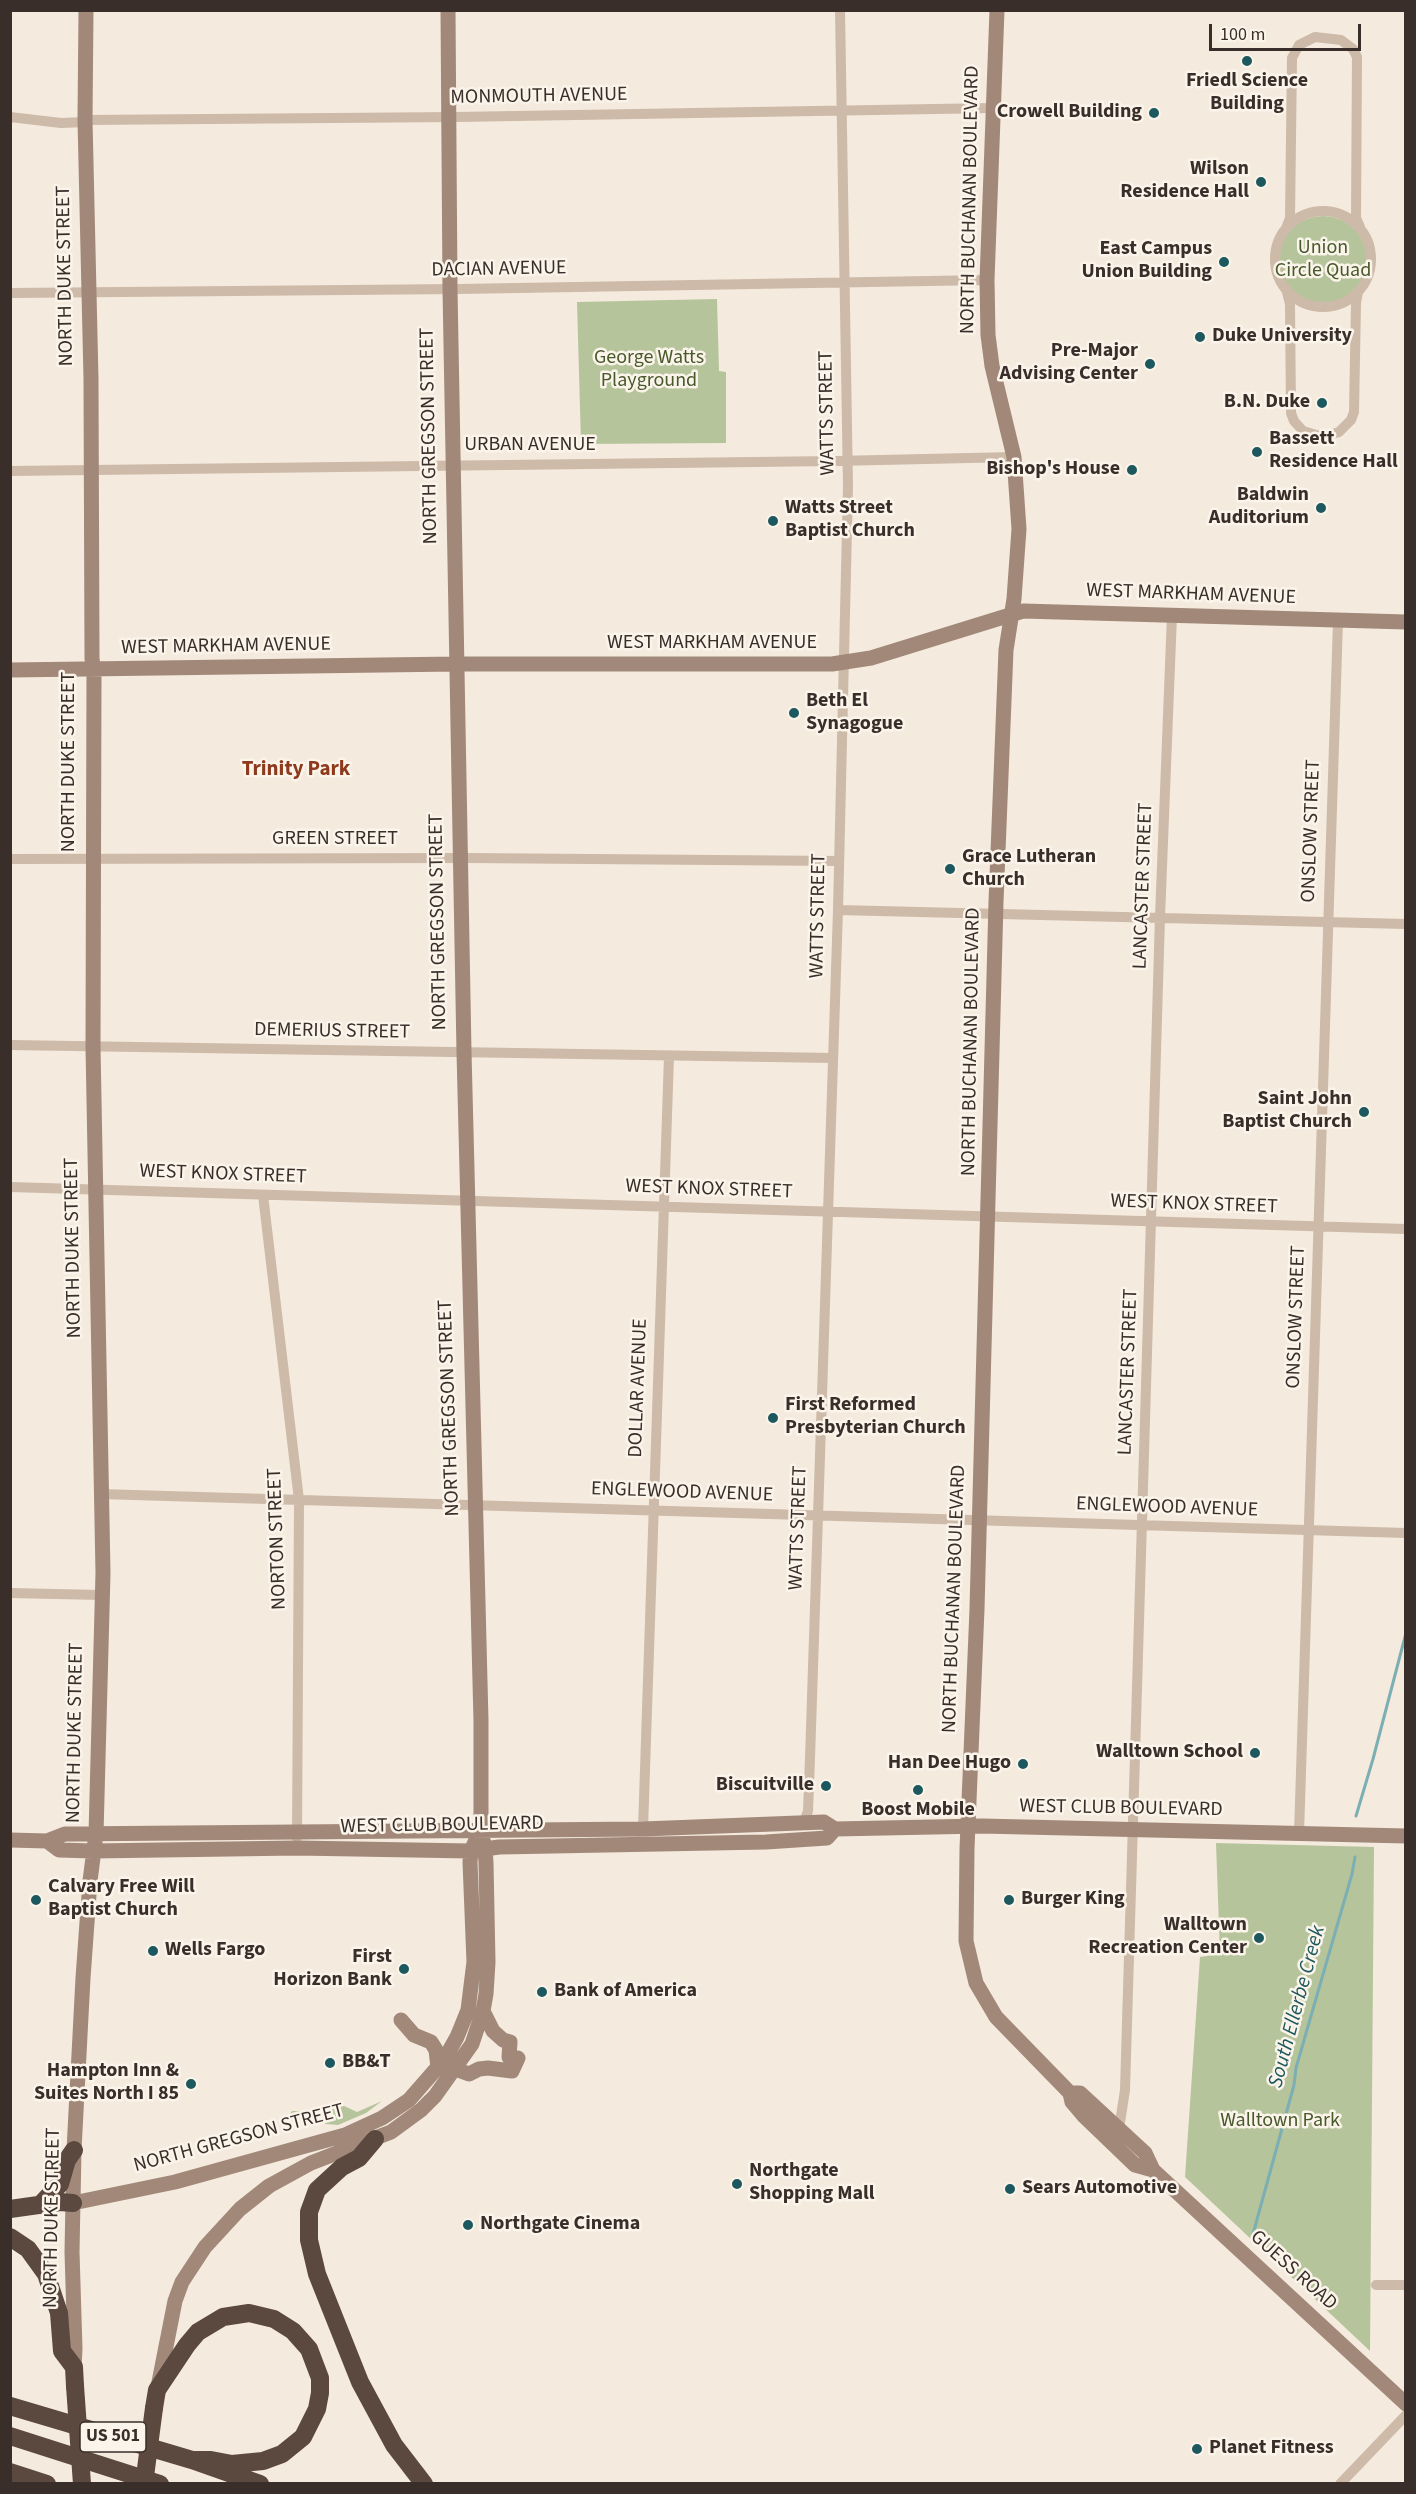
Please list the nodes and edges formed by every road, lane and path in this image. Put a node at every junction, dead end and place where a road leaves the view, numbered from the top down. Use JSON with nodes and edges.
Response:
{"nodes":[{"id":1,"x":86,"y":10,"type":"edge"},
{"id":2,"x":448,"y":10,"type":"edge"},
{"id":3,"x":840,"y":10,"type":"edge"},
{"id":4,"x":997,"y":10,"type":"edge"},
{"id":5,"x":994,"y":108,"type":"junction"},
{"id":6,"x":842,"y":110,"type":"junction"},
{"id":7,"x":10,"y":117,"type":"edge"},
{"id":8,"x":448,"y":117,"type":"junction"},
{"id":9,"x":86,"y":121,"type":"junction"},
{"id":10,"x":1360,"y":227,"type":"junction"},
{"id":11,"x":1286,"y":228,"type":"junction"},
{"id":12,"x":987,"y":280,"type":"junction"},
{"id":13,"x":844,"y":282,"type":"junction"},
{"id":14,"x":450,"y":289,"type":"junction"},
{"id":15,"x":1287,"y":291,"type":"junction"},
{"id":16,"x":10,"y":292,"type":"edge"},
{"id":17,"x":90,"y":292,"type":"junction"},
{"id":18,"x":1358,"y":292,"type":"junction"},
{"id":19,"x":1014,"y":457,"type":"junction"},
{"id":20,"x":848,"y":461,"type":"junction"},
{"id":21,"x":453,"y":465,"type":"junction"},
{"id":22,"x":91,"y":470,"type":"junction"},
{"id":23,"x":10,"y":471,"type":"edge"},
{"id":24,"x":1013,"y":613,"type":"junction"},
{"id":25,"x":1172,"y":615,"type":"junction"},
{"id":26,"x":1338,"y":621,"type":"junction"},
{"id":27,"x":1406,"y":622,"type":"edge"},
{"id":28,"x":844,"y":663,"type":"junction"},
{"id":29,"x":456,"y":664,"type":"junction"},
{"id":30,"x":10,"y":670,"type":"edge"},
{"id":31,"x":93,"y":670,"type":"junction"},
{"id":32,"x":94,"y":858,"type":"junction"},
{"id":33,"x":460,"y":858,"type":"junction"},
{"id":34,"x":10,"y":859,"type":"edge"},
{"id":35,"x":839,"y":861,"type":"junction"},
{"id":36,"x":838,"y":910,"type":"junction"},
{"id":37,"x":996,"y":913,"type":"junction"},
{"id":38,"x":1160,"y":917,"type":"junction"},
{"id":39,"x":1327,"y":922,"type":"junction"},
{"id":40,"x":1406,"y":924,"type":"edge"},
{"id":41,"x":10,"y":1046,"type":"edge"},
{"id":42,"x":93,"y":1047,"type":"junction"},
{"id":43,"x":464,"y":1052,"type":"junction"},
{"id":44,"x":669,"y":1056,"type":"junction"},
{"id":45,"x":833,"y":1058,"type":"junction"},
{"id":46,"x":10,"y":1188,"type":"edge"},
{"id":47,"x":96,"y":1189,"type":"junction"},
{"id":48,"x":262,"y":1195,"type":"junction"},
{"id":49,"x":467,"y":1200,"type":"junction"},
{"id":50,"x":664,"y":1205,"type":"junction"},
{"id":51,"x":827,"y":1212,"type":"junction"},
{"id":52,"x":988,"y":1217,"type":"junction"},
{"id":53,"x":1152,"y":1222,"type":"junction"},
{"id":54,"x":1317,"y":1227,"type":"junction"},
{"id":55,"x":1406,"y":1229,"type":"edge"},
{"id":56,"x":100,"y":1494,"type":"junction"},
{"id":57,"x":299,"y":1500,"type":"junction"},
{"id":58,"x":475,"y":1503,"type":"junction"},
{"id":59,"x":654,"y":1510,"type":"junction"},
{"id":60,"x":818,"y":1516,"type":"junction"},
{"id":61,"x":979,"y":1521,"type":"junction"},
{"id":62,"x":1142,"y":1526,"type":"junction"},
{"id":63,"x":1307,"y":1530,"type":"junction"},
{"id":64,"x":1406,"y":1533,"type":"edge"},
{"id":65,"x":10,"y":1593,"type":"edge"},
{"id":66,"x":102,"y":1595,"type":"junction"},
{"id":67,"x":804,"y":1822,"type":"junction"},
{"id":68,"x":969,"y":1826,"type":"junction"},
{"id":69,"x":643,"y":1829,"type":"junction"},
{"id":70,"x":835,"y":1829,"type":"junction"},
{"id":71,"x":1134,"y":1829,"type":"junction"},
{"id":72,"x":481,"y":1832,"type":"junction"},
{"id":73,"x":96,"y":1834,"type":"junction"},
{"id":74,"x":1299,"y":1834,"type":"junction"},
{"id":75,"x":1406,"y":1836,"type":"edge"},
{"id":76,"x":10,"y":1840,"type":"edge"},
{"id":77,"x":47,"y":1841,"type":"junction"},
{"id":78,"x":297,"y":1841,"type":"junction"},
{"id":79,"x":766,"y":1842,"type":"junction"},
{"id":80,"x":478,"y":1849,"type":"junction"},
{"id":81,"x":93,"y":1851,"type":"junction"},
{"id":82,"x":483,"y":2011,"type":"junction"},
{"id":83,"x":401,"y":2020,"type":"dead end"},
{"id":84,"x":438,"y":2068,"type":"junction"},
{"id":85,"x":455,"y":2069,"type":"junction"},
{"id":86,"x":1070,"y":2093,"type":"junction"},
{"id":87,"x":1119,"y":2129,"type":"junction"},
{"id":88,"x":375,"y":2139,"type":"junction"},
{"id":89,"x":74,"y":2150,"type":"junction"},
{"id":90,"x":1153,"y":2170,"type":"junction"},
{"id":91,"x":73,"y":2203,"type":"junction"},
{"id":92,"x":40,"y":2204,"type":"junction"},
{"id":93,"x":10,"y":2209,"type":"edge"},
{"id":94,"x":10,"y":2237,"type":"edge"},
{"id":95,"x":1376,"y":2285,"type":"dead end"},
{"id":96,"x":1406,"y":2285,"type":"edge"},
{"id":97,"x":74,"y":2377,"type":"junction"},
{"id":98,"x":155,"y":2399,"type":"junction"},
{"id":99,"x":10,"y":2404,"type":"edge"},
{"id":100,"x":1406,"y":2404,"type":"edge"},
{"id":101,"x":1406,"y":2415,"type":"edge"},
{"id":102,"x":10,"y":2436,"type":"edge"},
{"id":103,"x":192,"y":2460,"type":"junction"},
{"id":104,"x":10,"y":2472,"type":"edge"},
{"id":105,"x":47,"y":2484,"type":"edge"},
{"id":106,"x":82,"y":2484,"type":"edge"},
{"id":107,"x":144,"y":2484,"type":"edge"},
{"id":108,"x":160,"y":2484,"type":"edge"},
{"id":109,"x":260,"y":2484,"type":"edge"},
{"id":110,"x":424,"y":2484,"type":"edge"},
{"id":111,"x":1340,"y":2484,"type":"edge"}],
"edges":[{"from":1,"to":9,"type":"main road","name":"NORTH DUKE STREET"},
{"from":2,"to":8,"type":"main road","name":"NORTH GREGSON STREET"},
{"from":3,"to":6,"type":"street","name":"WATTS STREET"},
{"from":4,"to":5,"type":"main road","name":"NORTH BUCHANAN BOULEVARD"},
{"from":5,"to":6,"type":"street","name":"MONMOUTH AVENUE"},
{"from":5,"to":12,"type":"main road","name":"NORTH BUCHANAN BOULEVARD"},
{"from":6,"to":8,"type":"street","name":"MONMOUTH AVENUE"},
{"from":6,"to":13,"type":"street","name":"WATTS STREET"},
{"from":7,"to":9,"type":"street","name":"MONMOUTH AVENUE"},
{"from":8,"to":9,"type":"street","name":"MONMOUTH AVENUE"},
{"from":8,"to":14,"type":"main road","name":"NORTH GREGSON STREET"},
{"from":9,"to":17,"type":"main road","name":"NORTH DUKE STREET"},
{"from":10,"to":11,"type":"street"},
{"from":10,"to":11,"type":"street"},
{"from":10,"to":18,"type":"street"},
{"from":11,"to":15,"type":"street"},
{"from":12,"to":13,"type":"street","name":"DACIAN AVENUE"},
{"from":12,"to":19,"type":"main road","name":"NORTH BUCHANAN BOULEVARD"},
{"from":13,"to":14,"type":"street","name":"DACIAN AVENUE"},
{"from":13,"to":20,"type":"street","name":"WATTS STREET"},
{"from":14,"to":17,"type":"street","name":"DACIAN AVENUE"},
{"from":14,"to":21,"type":"main road","name":"NORTH GREGSON STREET"},
{"from":15,"to":18,"type":"street"},
{"from":15,"to":18,"type":"street"},
{"from":16,"to":17,"type":"street","name":"DACIAN AVENUE"},
{"from":17,"to":22,"type":"main road","name":"NORTH DUKE STREET"},
{"from":19,"to":20,"type":"street","name":"URBAN AVENUE"},
{"from":19,"to":24,"type":"main road","name":"NORTH BUCHANAN BOULEVARD"},
{"from":20,"to":21,"type":"street","name":"URBAN AVENUE"},
{"from":20,"to":28,"type":"street","name":"WATTS STREET"},
{"from":21,"to":22,"type":"street","name":"URBAN AVENUE"},
{"from":21,"to":29,"type":"main road","name":"NORTH GREGSON STREET"},
{"from":22,"to":23,"type":"street","name":"URBAN AVENUE"},
{"from":22,"to":31,"type":"main road","name":"NORTH DUKE STREET"},
{"from":24,"to":25,"type":"main road","name":"WEST MARKHAM AVENUE"},
{"from":24,"to":28,"type":"main road","name":"WEST MARKHAM AVENUE"},
{"from":24,"to":37,"type":"main road","name":"NORTH BUCHANAN BOULEVARD"},
{"from":25,"to":26,"type":"main road","name":"WEST MARKHAM AVENUE"},
{"from":25,"to":38,"type":"street","name":"LANCASTER STREET"},
{"from":26,"to":27,"type":"main road","name":"WEST MARKHAM AVENUE"},
{"from":26,"to":39,"type":"street","name":"ONSLOW STREET"},
{"from":28,"to":29,"type":"main road","name":"WEST MARKHAM AVENUE"},
{"from":28,"to":35,"type":"street","name":"WATTS STREET"},
{"from":29,"to":31,"type":"main road","name":"WEST MARKHAM AVENUE"},
{"from":29,"to":33,"type":"main road","name":"NORTH GREGSON STREET"},
{"from":30,"to":31,"type":"main road","name":"WEST MARKHAM AVENUE"},
{"from":31,"to":32,"type":"main road","name":"NORTH DUKE STREET"},
{"from":32,"to":33,"type":"street","name":"GREEN STREET"},
{"from":32,"to":34,"type":"street","name":"GREEN STREET"},
{"from":32,"to":42,"type":"main road","name":"NORTH DUKE STREET"},
{"from":33,"to":35,"type":"street","name":"GREEN STREET"},
{"from":33,"to":43,"type":"main road","name":"NORTH GREGSON STREET"},
{"from":35,"to":36,"type":"street","name":"WATTS STREET"},
{"from":36,"to":37,"type":"street"},
{"from":36,"to":45,"type":"street","name":"WATTS STREET"},
{"from":37,"to":38,"type":"street"},
{"from":37,"to":52,"type":"main road","name":"NORTH BUCHANAN BOULEVARD"},
{"from":38,"to":39,"type":"street"},
{"from":38,"to":53,"type":"street","name":"LANCASTER STREET"},
{"from":39,"to":40,"type":"street"},
{"from":39,"to":54,"type":"street","name":"ONSLOW STREET"},
{"from":41,"to":42,"type":"street","name":"DEMERIUS STREET"},
{"from":42,"to":43,"type":"street","name":"DEMERIUS STREET"},
{"from":42,"to":47,"type":"main road","name":"NORTH DUKE STREET"},
{"from":43,"to":44,"type":"street","name":"DEMERIUS STREET"},
{"from":43,"to":49,"type":"main road","name":"NORTH GREGSON STREET"},
{"from":44,"to":45,"type":"street","name":"DEMERIUS STREET"},
{"from":44,"to":50,"type":"street","name":"DOLLAR AVENUE"},
{"from":45,"to":51,"type":"street","name":"WATTS STREET"},
{"from":46,"to":47,"type":"street","name":"WEST KNOX STREET"},
{"from":47,"to":48,"type":"street","name":"WEST KNOX STREET"},
{"from":47,"to":56,"type":"main road","name":"NORTH DUKE STREET"},
{"from":48,"to":49,"type":"street","name":"WEST KNOX STREET"},
{"from":48,"to":57,"type":"street","name":"NORTON STREET"},
{"from":49,"to":50,"type":"street","name":"WEST KNOX STREET"},
{"from":49,"to":58,"type":"main road","name":"NORTH GREGSON STREET"},
{"from":50,"to":51,"type":"street","name":"WEST KNOX STREET"},
{"from":50,"to":59,"type":"street","name":"DOLLAR AVENUE"},
{"from":51,"to":52,"type":"street","name":"WEST KNOX STREET"},
{"from":51,"to":60,"type":"street","name":"WATTS STREET"},
{"from":52,"to":53,"type":"street","name":"WEST KNOX STREET"},
{"from":52,"to":61,"type":"main road","name":"NORTH BUCHANAN BOULEVARD"},
{"from":53,"to":54,"type":"street","name":"WEST KNOX STREET"},
{"from":53,"to":62,"type":"street","name":"LANCASTER STREET"},
{"from":54,"to":55,"type":"street","name":"WEST KNOX STREET"},
{"from":54,"to":63,"type":"street","name":"ONSLOW STREET"},
{"from":56,"to":57,"type":"street","name":"ENGLEWOOD AVENUE"},
{"from":56,"to":66,"type":"main road","name":"NORTH DUKE STREET"},
{"from":57,"to":58,"type":"street","name":"ENGLEWOOD AVENUE"},
{"from":57,"to":78,"type":"street","name":"NORTON STREET"},
{"from":58,"to":59,"type":"street","name":"ENGLEWOOD AVENUE"},
{"from":58,"to":72,"type":"main road","name":"NORTH GREGSON STREET"},
{"from":59,"to":60,"type":"street","name":"ENGLEWOOD AVENUE"},
{"from":59,"to":69,"type":"street","name":"DOLLAR AVENUE"},
{"from":60,"to":61,"type":"street","name":"ENGLEWOOD AVENUE"},
{"from":60,"to":67,"type":"street","name":"WATTS STREET"},
{"from":61,"to":62,"type":"street","name":"ENGLEWOOD AVENUE"},
{"from":61,"to":68,"type":"main road","name":"NORTH BUCHANAN BOULEVARD"},
{"from":62,"to":63,"type":"street","name":"ENGLEWOOD AVENUE"},
{"from":62,"to":71,"type":"street","name":"LANCASTER STREET"},
{"from":63,"to":64,"type":"street","name":"ENGLEWOOD AVENUE"},
{"from":63,"to":74,"type":"street","name":"ONSLOW STREET"},
{"from":65,"to":66,"type":"street"},
{"from":66,"to":73,"type":"main road","name":"NORTH DUKE STREET"},
{"from":67,"to":69,"type":"main road","name":"WEST CLUB BOULEVARD"},
{"from":67,"to":70,"type":"main road","name":"WEST CLUB BOULEVARD"},
{"from":67,"to":79,"type":"main road"},
{"from":68,"to":70,"type":"main road","name":"WEST CLUB BOULEVARD"},
{"from":68,"to":71,"type":"main road","name":"WEST CLUB BOULEVARD"},
{"from":68,"to":86,"type":"main road","name":"GUESS ROAD"},
{"from":69,"to":72,"type":"main road","name":"WEST CLUB BOULEVARD"},
{"from":70,"to":79,"type":"main road","name":"WEST CLUB BOULEVARD"},
{"from":71,"to":74,"type":"main road","name":"WEST CLUB BOULEVARD"},
{"from":71,"to":87,"type":"street","name":"LANCASTER STREET"},
{"from":72,"to":78,"type":"main road","name":"WEST CLUB BOULEVARD"},
{"from":72,"to":80,"type":"main road","name":"NORTH GREGSON STREET"},
{"from":73,"to":77,"type":"main road","name":"WEST CLUB BOULEVARD"},
{"from":73,"to":78,"type":"main road","name":"WEST CLUB BOULEVARD"},
{"from":73,"to":81,"type":"main road","name":"NORTH DUKE STREET"},
{"from":74,"to":75,"type":"main road","name":"WEST CLUB BOULEVARD"},
{"from":76,"to":77,"type":"main road","name":"WEST CLUB BOULEVARD"},
{"from":77,"to":81,"type":"main road","name":"WEST CLUB BOULEVARD"},
{"from":78,"to":80,"type":"main road","name":"WEST CLUB BOULEVARD"},
{"from":78,"to":81,"type":"main road","name":"WEST CLUB BOULEVARD"},
{"from":79,"to":80,"type":"main road","name":"WEST CLUB BOULEVARD"},
{"from":80,"to":82,"type":"main road","name":"NORTH GREGSON STREET"},
{"from":80,"to":84,"type":"main road","name":"NORTH GREGSON STREET"},
{"from":81,"to":89,"type":"main road","name":"NORTH DUKE STREET"},
{"from":82,"to":85,"type":"main road","name":"NORTH GREGSON STREET"},
{"from":82,"to":85,"type":"main road"},
{"from":83,"to":84,"type":"main road"},
{"from":84,"to":91,"type":"main road","name":"NORTH GREGSON STREET"},
{"from":85,"to":88,"type":"main road","name":"NORTH GREGSON STREET"},
{"from":86,"to":87,"type":"main road","name":"GUESS ROAD"},
{"from":86,"to":90,"type":"main road","name":"GUESS ROAD"},
{"from":87,"to":90,"type":"main road","name":"GUESS ROAD"},
{"from":88,"to":98,"type":"main road","name":"NORTH GREGSON STREET"},
{"from":88,"to":110,"type":"highway"},
{"from":89,"to":91,"type":"main road","name":"NORTH DUKE STREET"},
{"from":89,"to":92,"type":"highway"},
{"from":90,"to":100,"type":"main road","name":"GUESS ROAD"},
{"from":91,"to":92,"type":"highway"},
{"from":91,"to":97,"type":"main road","name":"NORTH DUKE STREET"},
{"from":92,"to":93,"type":"highway"},
{"from":94,"to":97,"type":"highway","number":"US 501"},
{"from":95,"to":96,"type":"street"},
{"from":97,"to":106,"type":"highway","name":"NORTH DUKE STREET","number":"US 501","bridge":true},
{"from":98,"to":103,"type":"highway"},
{"from":98,"to":107,"type":"highway","name":"NORTH GREGSON STREET","bridge":true},
{"from":99,"to":103,"type":"highway","number":"US 501"},
{"from":101,"to":111,"type":"street"},
{"from":102,"to":108,"type":"highway"},
{"from":103,"to":109,"type":"highway","number":"US 501"},
{"from":104,"to":105,"type":"highway"}]}
